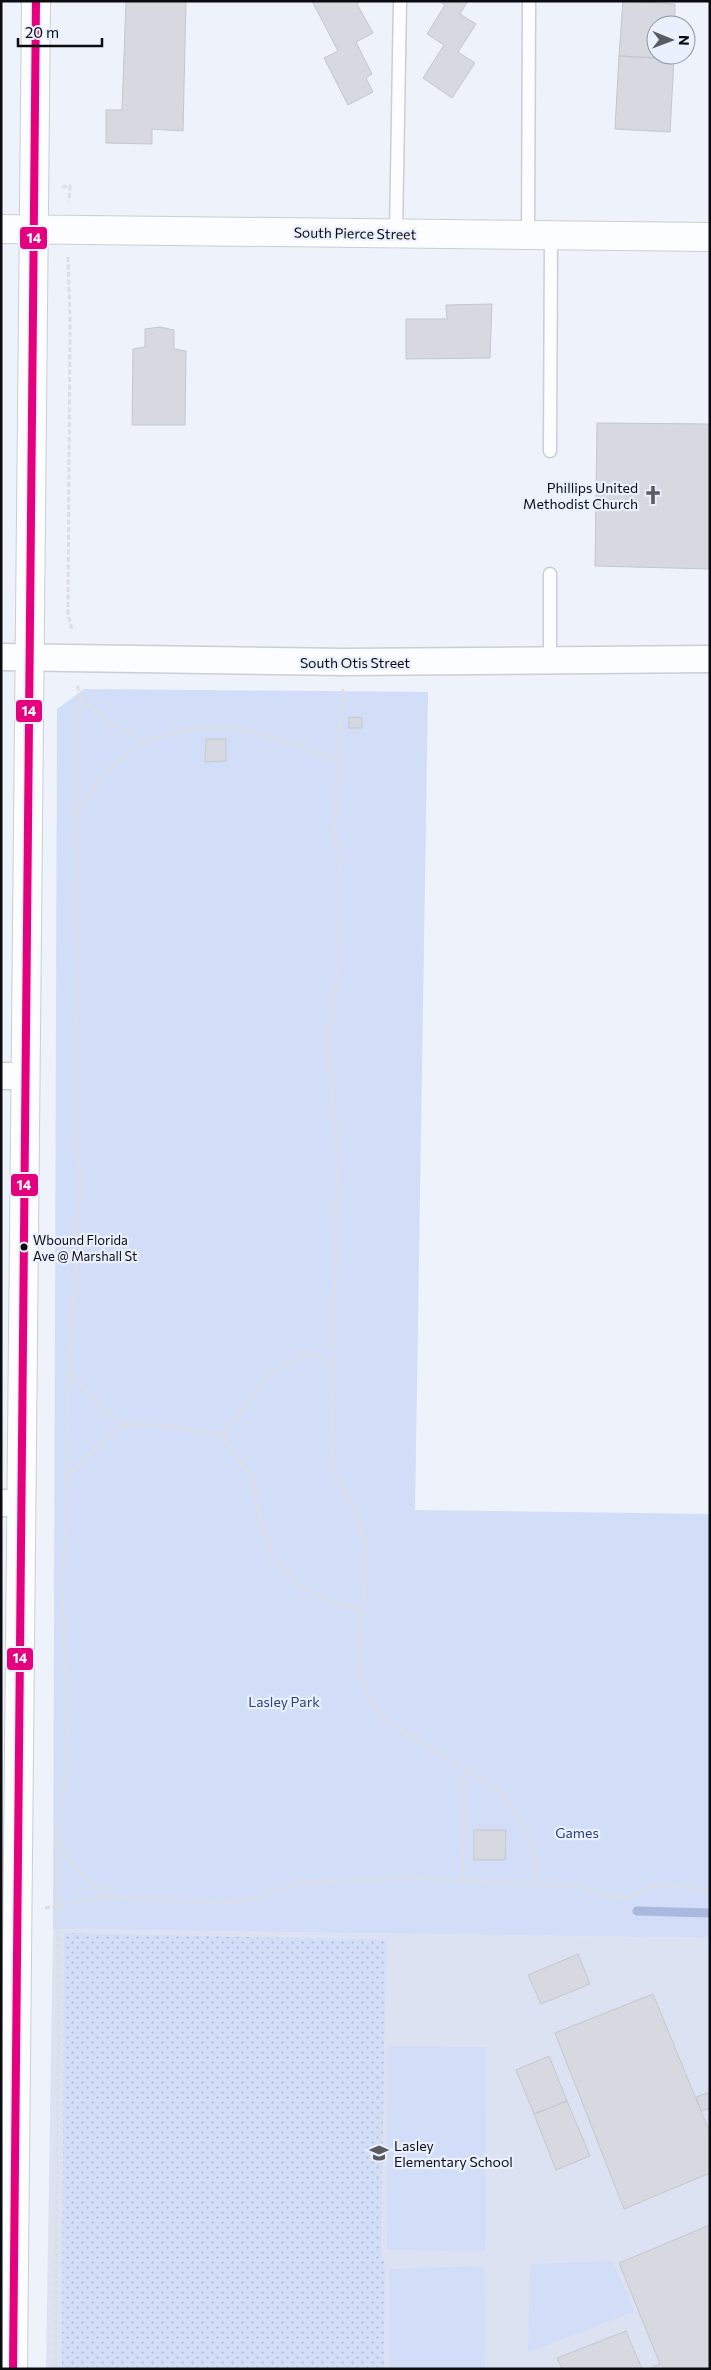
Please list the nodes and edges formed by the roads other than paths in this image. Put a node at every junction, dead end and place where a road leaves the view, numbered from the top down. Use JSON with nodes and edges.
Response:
{"nodes":[{"id":1,"x":36,"y":1,"type":"edge"},
{"id":2,"x":400,"y":1,"type":"edge"},
{"id":3,"x":529,"y":1,"type":"edge"},
{"id":4,"x":33,"y":228,"type":"junction"},
{"id":5,"x":1,"y":229,"type":"edge"},
{"id":6,"x":396,"y":233,"type":"junction"},
{"id":7,"x":539,"y":235,"type":"junction"},
{"id":8,"x":710,"y":237,"type":"edge"},
{"id":9,"x":550,"y":451,"type":"dead end"},
{"id":10,"x":550,"y":574,"type":"dead end"},
{"id":11,"x":1,"y":657,"type":"edge"},
{"id":12,"x":29,"y":657,"type":"junction"},
{"id":13,"x":710,"y":659,"type":"edge"},
{"id":14,"x":550,"y":661,"type":"junction"},
{"id":15,"x":13,"y":1076,"type":"edge"},
{"id":16,"x":11,"y":1503,"type":"edge"},
{"id":17,"x":9,"y":1929,"type":"edge"},
{"id":18,"x":7,"y":2298,"type":"edge"},
{"id":19,"x":13,"y":2369,"type":"edge"}],
"edges":[{"from":1,"to":4,"type":"street"},
{"from":2,"to":6,"type":"lane"},
{"from":3,"to":7,"type":"lane"},
{"from":4,"to":5,"type":"street","name":"South Pierce Street"},
{"from":4,"to":6,"type":"street","name":"South Pierce Street"},
{"from":4,"to":12,"type":"street"},
{"from":6,"to":7,"type":"street","name":"South Pierce Street"},
{"from":7,"to":8,"type":"street","name":"South Pierce Street"},
{"from":7,"to":9,"type":"lane"},
{"from":10,"to":14,"type":"lane"},
{"from":11,"to":12,"type":"street","name":"South Otis Street"},
{"from":12,"to":14,"type":"street","name":"South Otis Street"},
{"from":12,"to":15,"type":"street"},
{"from":13,"to":14,"type":"street","name":"South Otis Street"},
{"from":15,"to":16,"type":"street"},
{"from":16,"to":17,"type":"street"},
{"from":17,"to":18,"type":"street"},
{"from":18,"to":19,"type":"street"}]}
